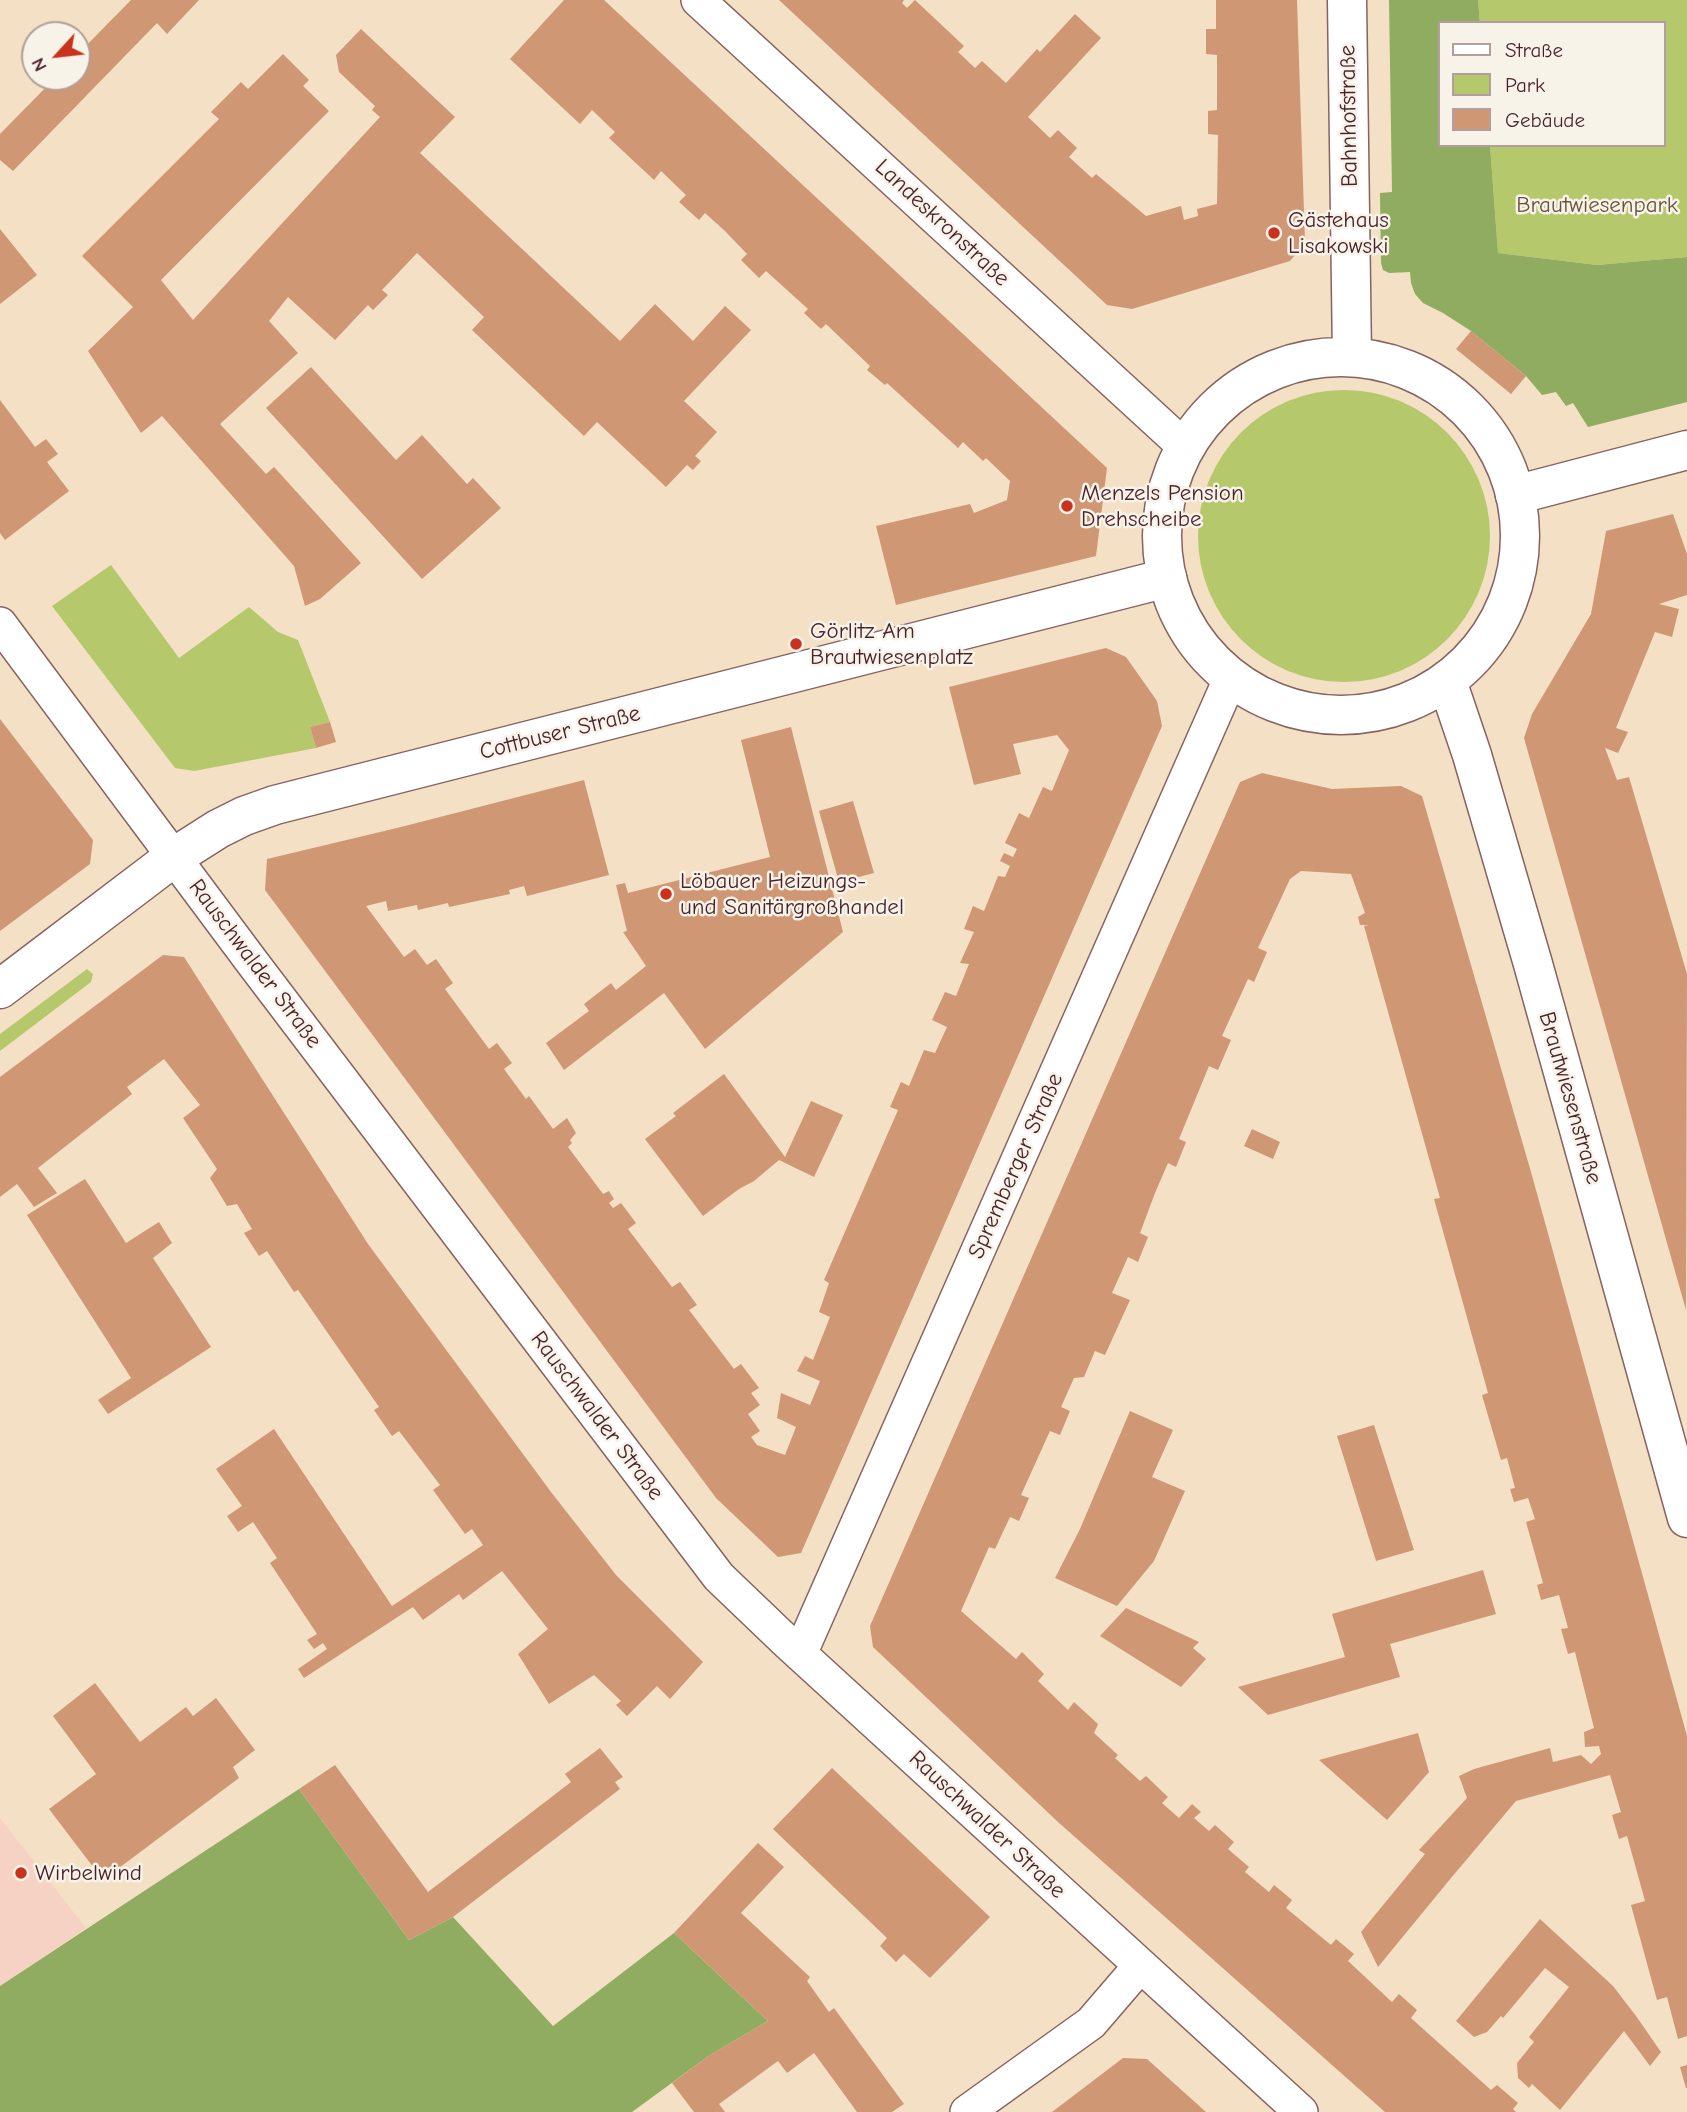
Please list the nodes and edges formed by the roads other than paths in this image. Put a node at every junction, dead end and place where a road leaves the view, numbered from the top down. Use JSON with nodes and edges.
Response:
{"nodes":[{"id":1,"x":698,"y":0,"type":"edge"},
{"id":2,"x":1348,"y":0,"type":"edge"},
{"id":3,"x":1352,"y":357,"type":"junction"},
{"id":4,"x":1185,"y":447,"type":"junction"},
{"id":5,"x":1687,"y":450,"type":"edge"},
{"id":6,"x":1515,"y":495,"type":"junction"},
{"id":7,"x":1167,"y":578,"type":"junction"},
{"id":8,"x":0,"y":624,"type":"edge"},
{"id":9,"x":1231,"y":677,"type":"junction"},
{"id":10,"x":1447,"y":681,"type":"junction"},
{"id":11,"x":174,"y":857,"type":"junction"},
{"id":12,"x":0,"y":989,"type":"edge"},
{"id":13,"x":1687,"y":1518,"type":"edge"},
{"id":14,"x":800,"y":1654,"type":"junction"},
{"id":15,"x":1140,"y":1966,"type":"junction"},
{"id":16,"x":967,"y":2112,"type":"edge"},
{"id":17,"x":1301,"y":2112,"type":"edge"}],
"edges":[{"from":1,"to":4,"type":"street","name":"Landeskronstraße"},
{"from":2,"to":3,"type":"main road","name":"Bahnhofstraße"},
{"from":3,"to":4,"type":"main road"},
{"from":3,"to":6,"type":"main road"},
{"from":4,"to":7,"type":"main road"},
{"from":5,"to":6,"type":"main road"},
{"from":6,"to":10,"type":"main road"},
{"from":7,"to":9,"type":"main road"},
{"from":7,"to":11,"type":"main road","name":"Cottbuser Straße"},
{"from":8,"to":11,"type":"street","name":"Rauschwalder Straße"},
{"from":9,"to":10,"type":"main road"},
{"from":9,"to":14,"type":"street","name":"Spremberger Straße"},
{"from":10,"to":13,"type":"main road","name":"Brautwiesenstraße"},
{"from":11,"to":12,"type":"main road","name":"Cottbuser Straße"},
{"from":11,"to":14,"type":"street","name":"Rauschwalder Straße"},
{"from":14,"to":15,"type":"street","name":"Rauschwalder Straße"},
{"from":15,"to":16,"type":"street"},
{"from":15,"to":17,"type":"street","name":"Rauschwalder Straße"}]}
